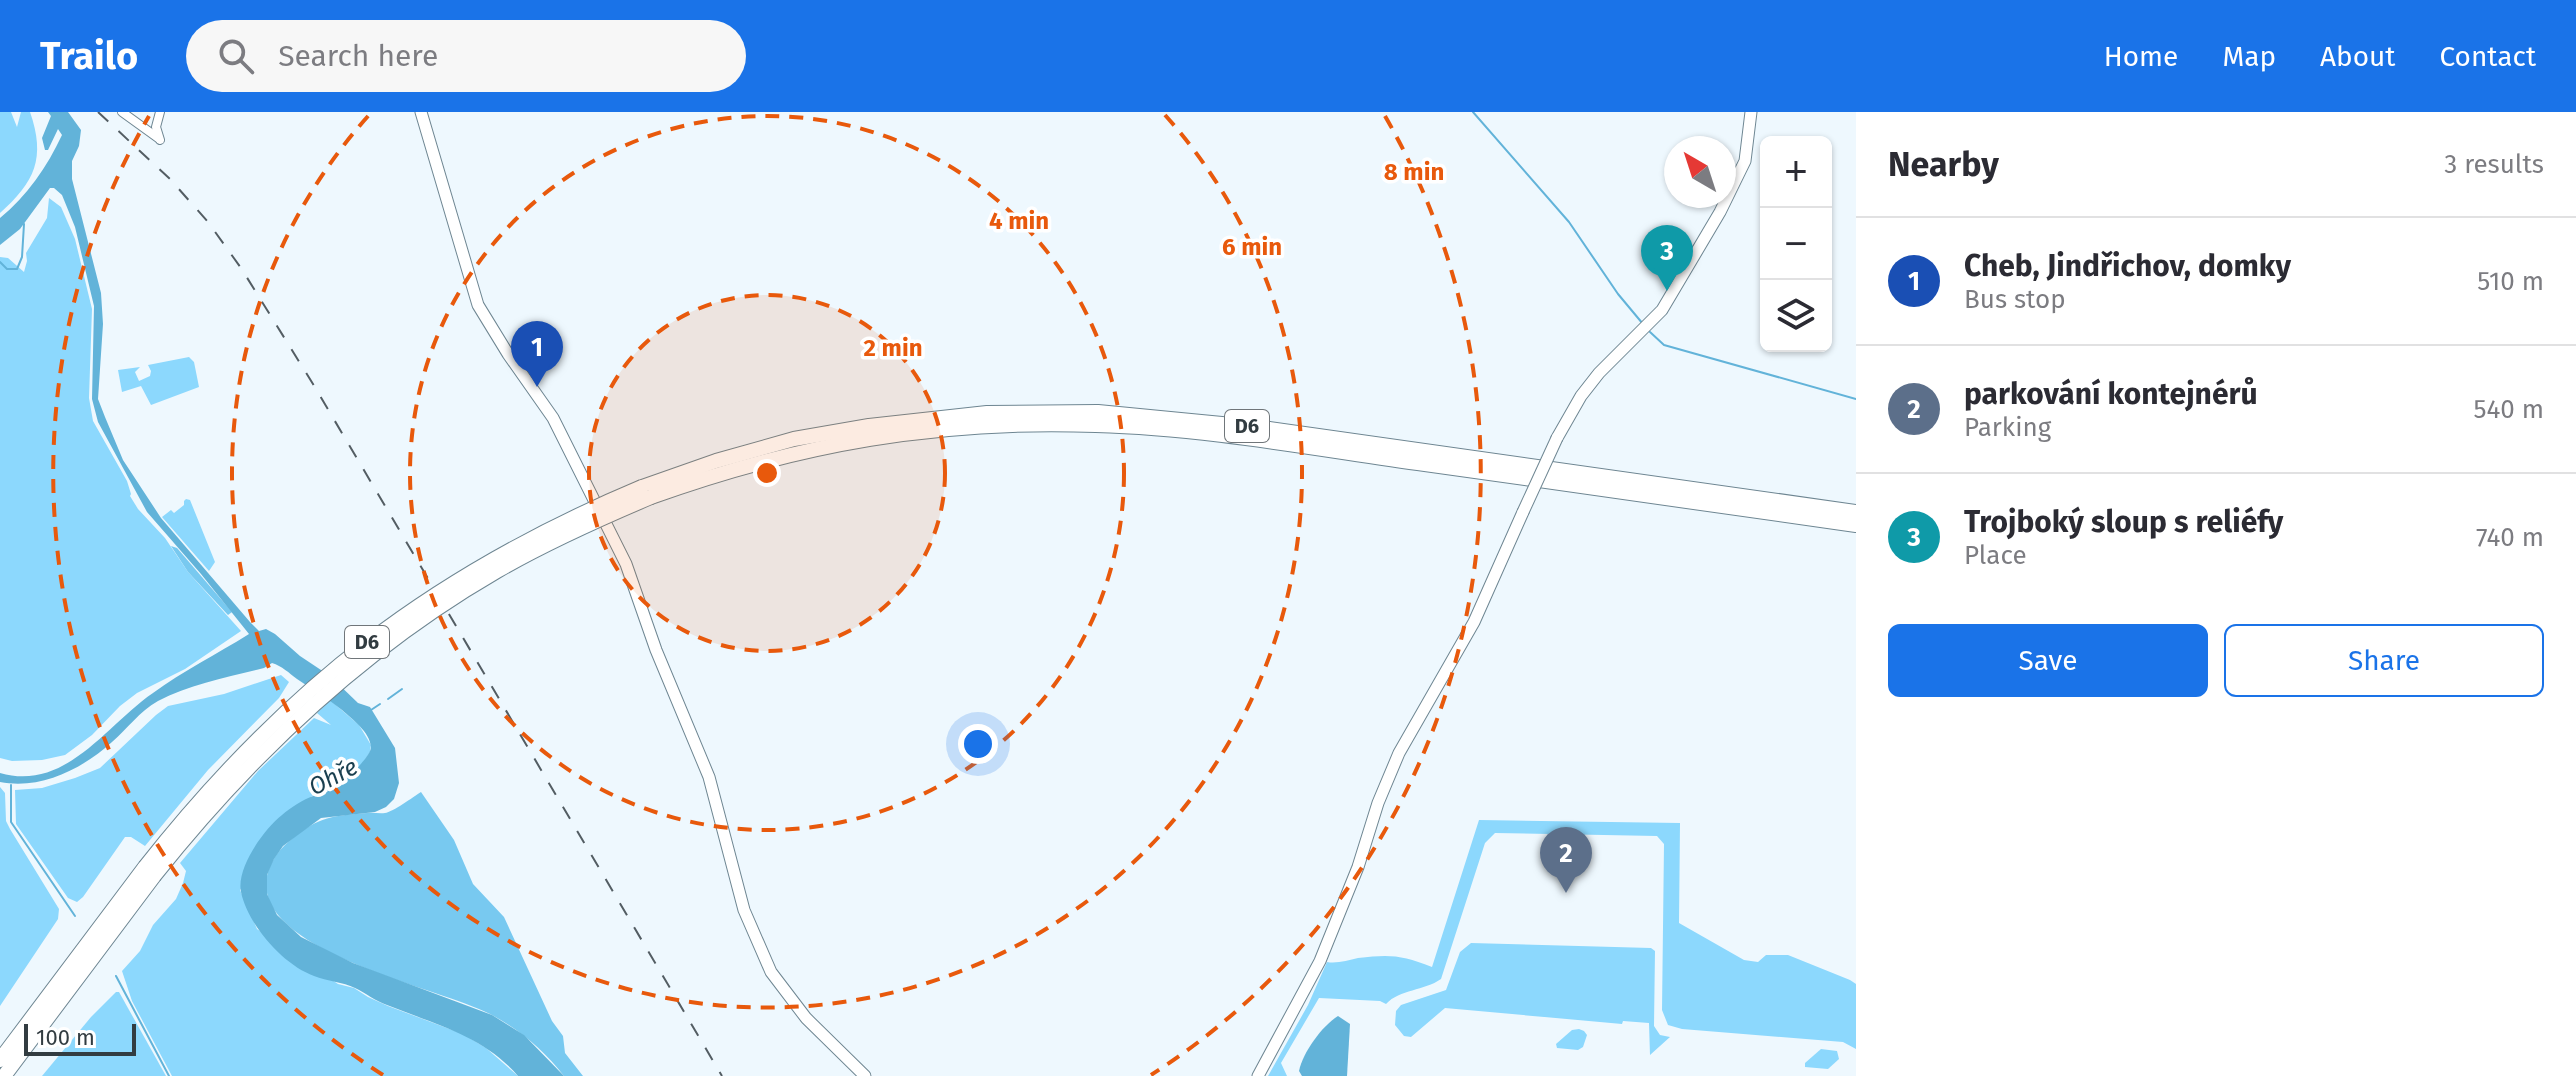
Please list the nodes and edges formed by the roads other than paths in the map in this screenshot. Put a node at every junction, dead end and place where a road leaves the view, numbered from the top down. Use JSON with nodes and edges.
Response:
{"nodes":[{"id":1,"x":122,"y":112,"type":"edge"},
{"id":2,"x":421,"y":112,"type":"edge"},
{"id":3,"x":1751,"y":112,"type":"edge"},
{"id":4,"x":160,"y":114,"type":"edge"},
{"id":5,"x":138,"y":124,"type":"junction"},
{"id":6,"x":647,"y":492,"type":"junction"},
{"id":7,"x":1856,"y":512,"type":"edge"},
{"id":8,"x":1856,"y":525,"type":"edge"},
{"id":9,"x":149,"y":871,"type":"junction"},
{"id":10,"x":0,"y":1060,"type":"edge"},
{"id":11,"x":4,"y":1076,"type":"edge"},
{"id":12,"x":865,"y":1076,"type":"edge"},
{"id":13,"x":1258,"y":1076,"type":"edge"}],
"edges":[{"from":1,"to":5,"type":"street"},
{"from":2,"to":12,"type":"street"},
{"from":3,"to":13,"type":"street","bridge":true},
{"from":4,"to":5,"type":"street"},
{"from":4,"to":5,"type":"street"},
{"from":6,"to":7,"type":"highway","number":"D6"},
{"from":6,"to":8,"type":"highway","number":"D6"},
{"from":6,"to":9,"type":"highway","number":"D6","bridge":true},
{"from":9,"to":10,"type":"highway","number":"D6"},
{"from":9,"to":11,"type":"highway","number":"D6"}]}
